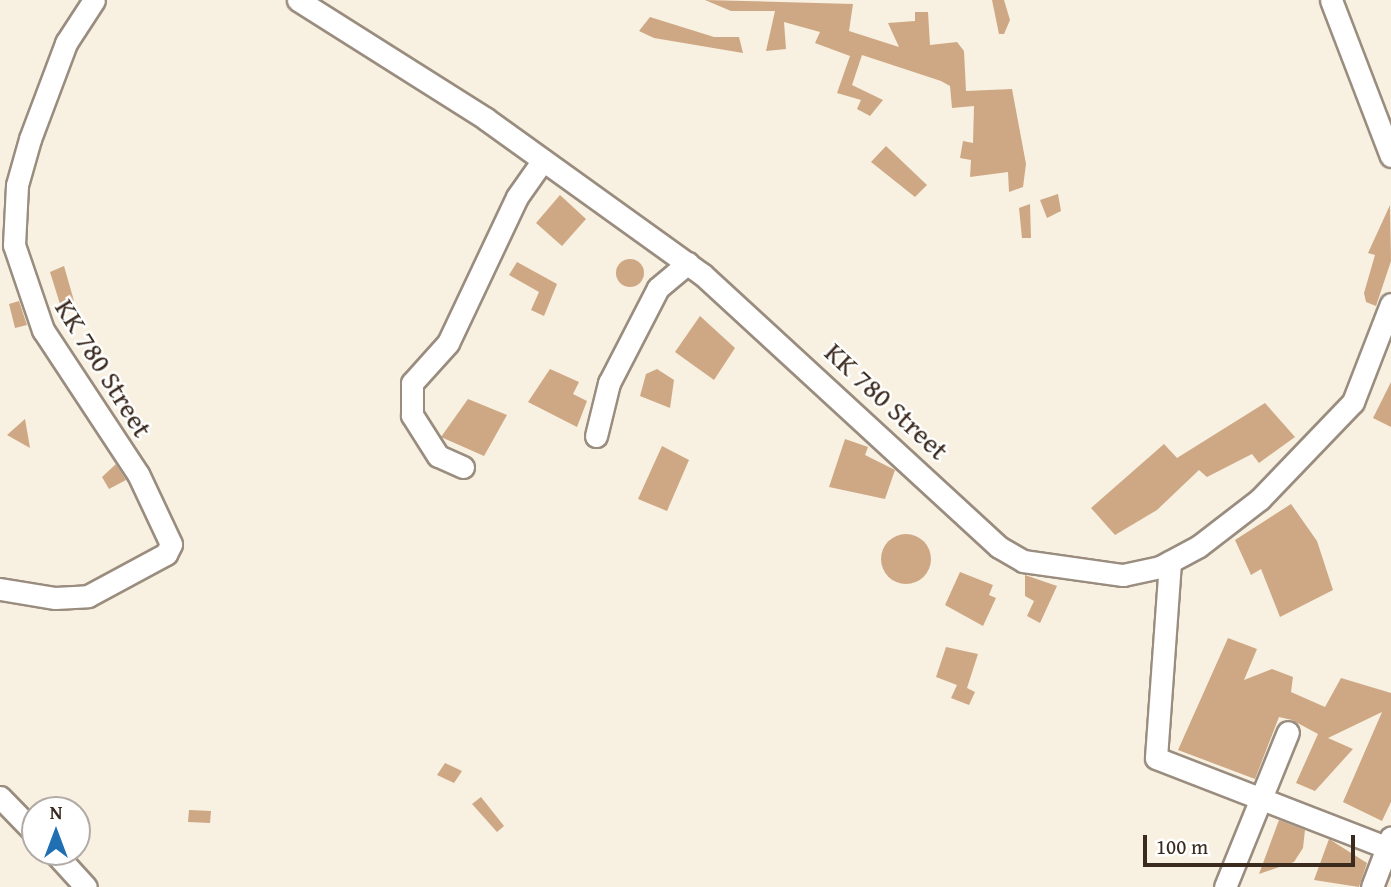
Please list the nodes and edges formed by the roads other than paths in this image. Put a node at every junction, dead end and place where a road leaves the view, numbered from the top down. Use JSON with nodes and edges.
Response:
{"nodes":[{"id":1,"x":94,"y":0,"type":"edge"},
{"id":2,"x":298,"y":0,"type":"edge"},
{"id":3,"x":1333,"y":2,"type":"edge"},
{"id":4,"x":1391,"y":156,"type":"edge"},
{"id":5,"x":543,"y":160,"type":"junction"},
{"id":6,"x":688,"y":263,"type":"junction"},
{"id":7,"x":1391,"y":304,"type":"edge"},
{"id":8,"x":596,"y":436,"type":"dead end"},
{"id":9,"x":463,"y":467,"type":"dead end"},
{"id":10,"x":1170,"y":562,"type":"junction"},
{"id":11,"x":0,"y":589,"type":"edge"},
{"id":12,"x":1288,"y":732,"type":"dead end"},
{"id":13,"x":1259,"y":795,"type":"junction"},
{"id":14,"x":2,"y":803,"type":"edge"},
{"id":15,"x":21,"y":820,"type":"edge"},
{"id":16,"x":1389,"y":841,"type":"edge"},
{"id":17,"x":67,"y":866,"type":"edge"},
{"id":18,"x":86,"y":887,"type":"edge"},
{"id":19,"x":1225,"y":887,"type":"edge"},
{"id":20,"x":1372,"y":887,"type":"edge"}],
"edges":[{"from":1,"to":11,"type":"street","name":"KK 780 Street"},
{"from":2,"to":5,"type":"street","name":"KK 780 Street"},
{"from":3,"to":4,"type":"street"},
{"from":5,"to":6,"type":"street","name":"KK 780 Street"},
{"from":5,"to":9,"type":"street"},
{"from":6,"to":8,"type":"street"},
{"from":6,"to":10,"type":"street","name":"KK 780 Street"},
{"from":7,"to":10,"type":"street","name":"KK 780 Street"},
{"from":10,"to":13,"type":"street"},
{"from":12,"to":13,"type":"street"},
{"from":13,"to":16,"type":"street"},
{"from":13,"to":19,"type":"street"},
{"from":14,"to":15,"type":"street"},
{"from":16,"to":20,"type":"street"},
{"from":17,"to":18,"type":"street"}]}
